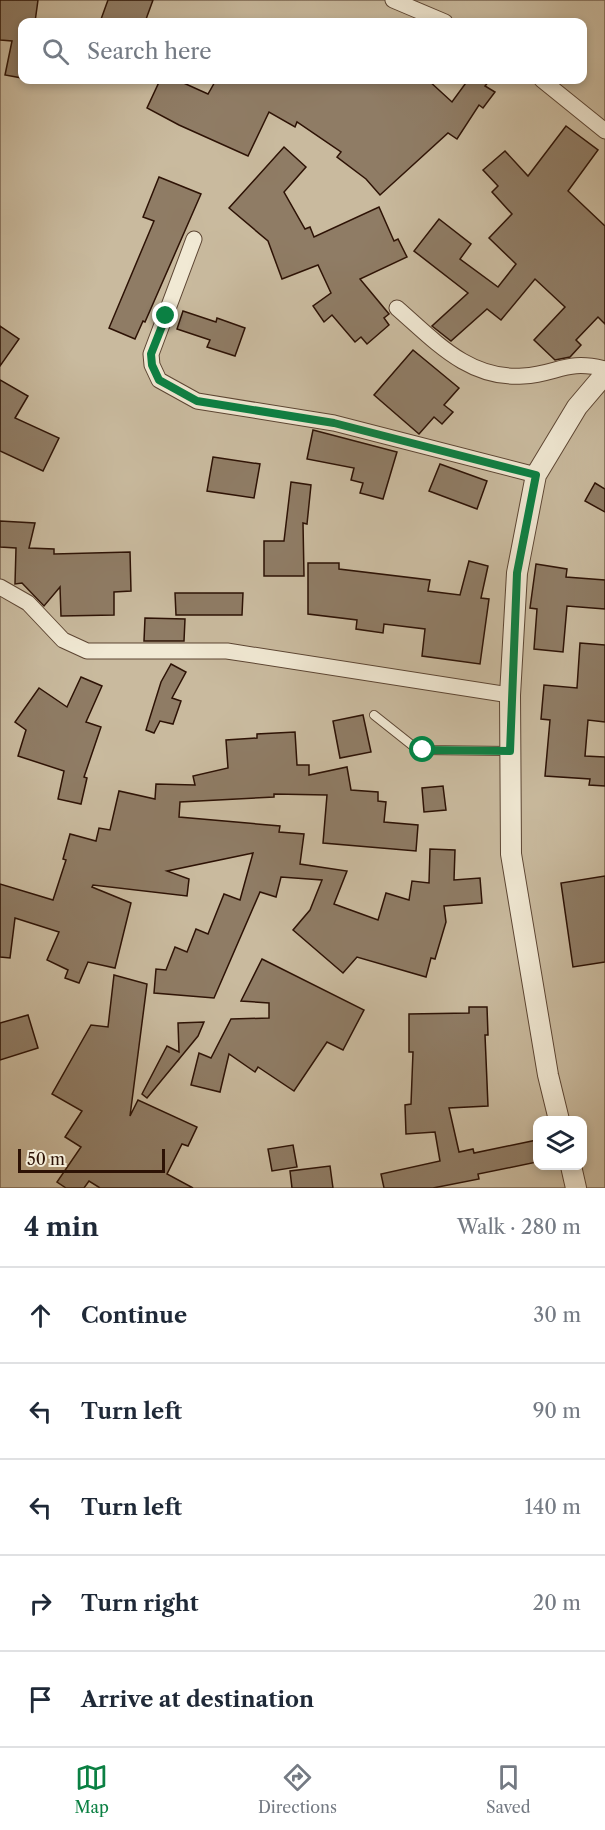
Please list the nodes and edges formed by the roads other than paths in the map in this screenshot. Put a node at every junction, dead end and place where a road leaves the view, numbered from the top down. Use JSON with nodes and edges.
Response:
{"nodes":[{"id":1,"x":393,"y":0,"type":"edge"},
{"id":2,"x":436,"y":18,"type":"edge"},
{"id":3,"x":547,"y":84,"type":"edge"},
{"id":4,"x":605,"y":131,"type":"edge"},
{"id":5,"x":194,"y":239,"type":"dead end"},
{"id":6,"x":398,"y":308,"type":"dead end"},
{"id":7,"x":605,"y":369,"type":"edge"},
{"id":8,"x":605,"y":374,"type":"edge"},
{"id":9,"x":536,"y":475,"type":"junction"},
{"id":10,"x":0,"y":587,"type":"edge"},
{"id":11,"x":510,"y":695,"type":"junction"},
{"id":12,"x":374,"y":715,"type":"dead end"},
{"id":13,"x":510,"y":751,"type":"junction"},
{"id":14,"x":558,"y":1116,"type":"edge"},
{"id":15,"x":572,"y":1170,"type":"edge"},
{"id":16,"x":576,"y":1188,"type":"edge"}],
"edges":[{"from":1,"to":2,"type":"street"},
{"from":3,"to":4,"type":"street"},
{"from":5,"to":9,"type":"street"},
{"from":6,"to":7,"type":"street"},
{"from":8,"to":9,"type":"street"},
{"from":9,"to":11,"type":"street"},
{"from":10,"to":11,"type":"street"},
{"from":11,"to":13,"type":"street"},
{"from":12,"to":13,"type":"lane"},
{"from":13,"to":14,"type":"street"},
{"from":15,"to":16,"type":"street"}]}
